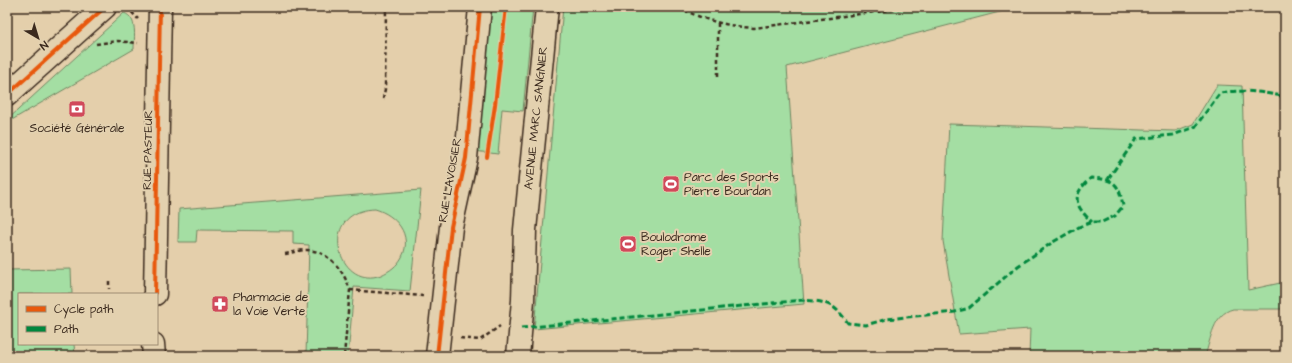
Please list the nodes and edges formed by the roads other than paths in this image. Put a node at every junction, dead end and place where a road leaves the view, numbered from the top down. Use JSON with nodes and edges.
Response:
{"nodes":[{"id":1,"x":160,"y":7,"type":"edge"},
{"id":2,"x":480,"y":7,"type":"edge"},
{"id":3,"x":547,"y":7,"type":"edge"},
{"id":4,"x":114,"y":10,"type":"edge"},
{"id":5,"x":7,"y":95,"type":"edge"},
{"id":6,"x":525,"y":230,"type":"junction"},
{"id":7,"x":155,"y":293,"type":"edge"},
{"id":8,"x":438,"y":345,"type":"edge"},
{"id":9,"x":505,"y":356,"type":"edge"},
{"id":10,"x":518,"y":356,"type":"edge"}],
"edges":[{"from":1,"to":7,"type":"street","name":"RUE PASTEUR"},
{"from":2,"to":8,"type":"street","name":"RUE LAVOISIER"},
{"from":3,"to":6,"type":"street","name":"AVENUE MARC SANGNIER"},
{"from":4,"to":5,"type":"street"},
{"from":6,"to":9,"type":"street","name":"AVENUE MARC SANGNIER"},
{"from":6,"to":10,"type":"street","name":"AVENUE MARC SANGNIER"}]}
